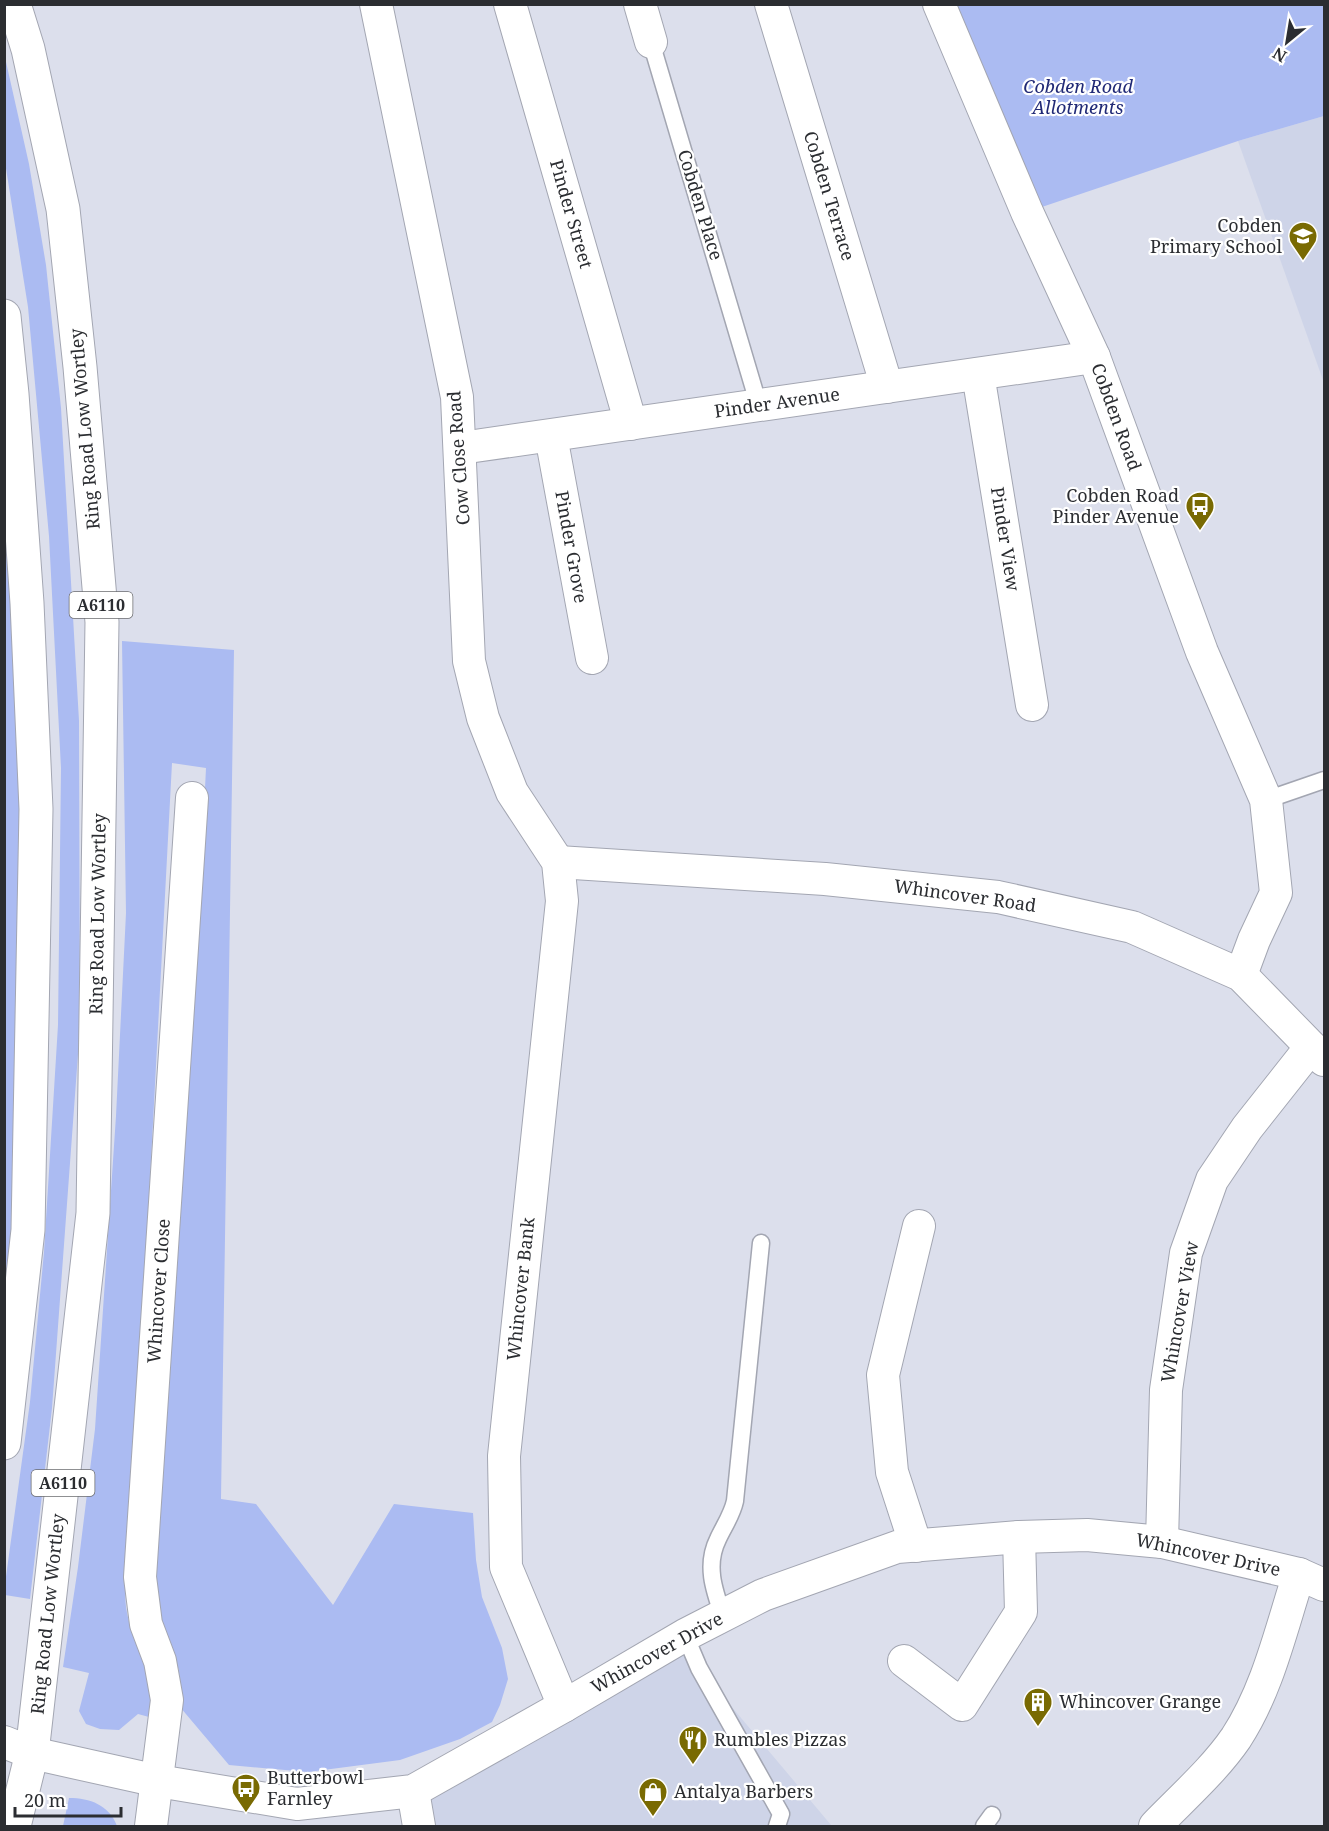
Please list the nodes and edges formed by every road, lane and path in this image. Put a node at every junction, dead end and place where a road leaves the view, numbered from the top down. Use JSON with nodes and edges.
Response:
{"nodes":[{"id":1,"x":14,"y":4,"type":"edge"},
{"id":2,"x":376,"y":4,"type":"edge"},
{"id":3,"x":510,"y":4,"type":"edge"},
{"id":4,"x":640,"y":4,"type":"edge"},
{"id":5,"x":771,"y":4,"type":"edge"},
{"id":6,"x":939,"y":4,"type":"edge"},
{"id":7,"x":651,"y":42,"type":"joint"},
{"id":8,"x":4,"y":316,"type":"edge"},
{"id":9,"x":1094,"y":357,"type":"junction"},
{"id":10,"x":978,"y":374,"type":"junction"},
{"id":11,"x":887,"y":387,"type":"junction"},
{"id":12,"x":759,"y":406,"type":"junction"},
{"id":13,"x":632,"y":424,"type":"junction"},
{"id":14,"x":551,"y":435,"type":"junction"},
{"id":15,"x":461,"y":448,"type":"junction"},
{"id":16,"x":592,"y":658,"type":"dead end"},
{"id":17,"x":1032,"y":705,"type":"dead end"},
{"id":18,"x":1324,"y":780,"type":"edge"},
{"id":19,"x":192,"y":798,"type":"dead end"},
{"id":20,"x":1266,"y":800,"type":"junction"},
{"id":21,"x":558,"y":862,"type":"junction"},
{"id":22,"x":1240,"y":975,"type":"junction"},
{"id":23,"x":1318,"y":1054,"type":"edge"},
{"id":24,"x":919,"y":1226,"type":"dead end"},
{"id":25,"x":761,"y":1243,"type":"dead end"},
{"id":26,"x":4,"y":1443,"type":"edge"},
{"id":27,"x":1019,"y":1537,"type":"junction"},
{"id":28,"x":1162,"y":1542,"type":"junction"},
{"id":29,"x":916,"y":1546,"type":"junction"},
{"id":30,"x":1312,"y":1579,"type":"edge"},
{"id":31,"x":723,"y":1616,"type":"junction"},
{"id":32,"x":685,"y":1635,"type":"junction"},
{"id":33,"x":904,"y":1661,"type":"dead end"},
{"id":34,"x":564,"y":1706,"type":"junction"},
{"id":35,"x":14,"y":1754,"type":"edge"},
{"id":36,"x":158,"y":1781,"type":"junction"},
{"id":37,"x":413,"y":1791,"type":"junction"},
{"id":38,"x":14,"y":1827,"type":"edge"},
{"id":39,"x":151,"y":1827,"type":"edge"},
{"id":40,"x":419,"y":1827,"type":"edge"},
{"id":41,"x":777,"y":1827,"type":"edge"},
{"id":42,"x":1155,"y":1827,"type":"edge"}],
"edges":[{"from":1,"to":35,"type":"highway","name":"Ring Road Low Wortley","number":"A6110"},
{"from":2,"to":15,"type":"street","name":"Cow Close Road"},
{"from":3,"to":13,"type":"street","name":"Pinder Street"},
{"from":4,"to":7,"type":"street","name":"Cobden Place"},
{"from":5,"to":11,"type":"street","name":"Cobden Terrace"},
{"from":6,"to":9,"type":"street","name":"Cobden Road"},
{"from":7,"to":12,"type":"lane","name":"Cobden Place"},
{"from":8,"to":26,"type":"highway"},
{"from":9,"to":10,"type":"street","name":"Pinder Avenue"},
{"from":9,"to":20,"type":"street","name":"Cobden Road"},
{"from":10,"to":11,"type":"street","name":"Pinder Avenue"},
{"from":10,"to":17,"type":"street","name":"Pinder View"},
{"from":11,"to":12,"type":"street","name":"Pinder Avenue"},
{"from":12,"to":13,"type":"street","name":"Pinder Avenue"},
{"from":13,"to":14,"type":"street","name":"Pinder Avenue"},
{"from":14,"to":15,"type":"street","name":"Pinder Avenue"},
{"from":14,"to":16,"type":"street","name":"Pinder Grove"},
{"from":15,"to":21,"type":"street","name":"Cow Close Road"},
{"from":18,"to":20,"type":"lane"},
{"from":19,"to":36,"type":"street","name":"Whincover Close"},
{"from":20,"to":22,"type":"street","name":"Cobden Road"},
{"from":21,"to":22,"type":"street","name":"Whincover Road"},
{"from":21,"to":34,"type":"street","name":"Whincover Bank"},
{"from":22,"to":23,"type":"street","name":"Whincover Road"},
{"from":23,"to":28,"type":"street","name":"Whincover View"},
{"from":24,"to":29,"type":"street"},
{"from":25,"to":31,"type":"lane"},
{"from":27,"to":28,"type":"street","name":"Whincover Drive"},
{"from":27,"to":29,"type":"street","name":"Whincover Drive"},
{"from":27,"to":33,"type":"street"},
{"from":28,"to":30,"type":"street","name":"Whincover Drive"},
{"from":29,"to":31,"type":"street","name":"Whincover Drive"},
{"from":30,"to":42,"type":"street"},
{"from":31,"to":32,"type":"street","name":"Whincover Drive"},
{"from":32,"to":34,"type":"street","name":"Whincover Drive"},
{"from":32,"to":41,"type":"lane"},
{"from":34,"to":37,"type":"street","name":"Whincover Drive"},
{"from":35,"to":36,"type":"street","name":"Whincover Drive"},
{"from":35,"to":38,"type":"highway","name":"Ring Road Low Wortley","number":"A6110"},
{"from":36,"to":37,"type":"street","name":"Whincover Drive"},
{"from":36,"to":39,"type":"street","name":"Whincover Close"},
{"from":37,"to":40,"type":"street"}]}
